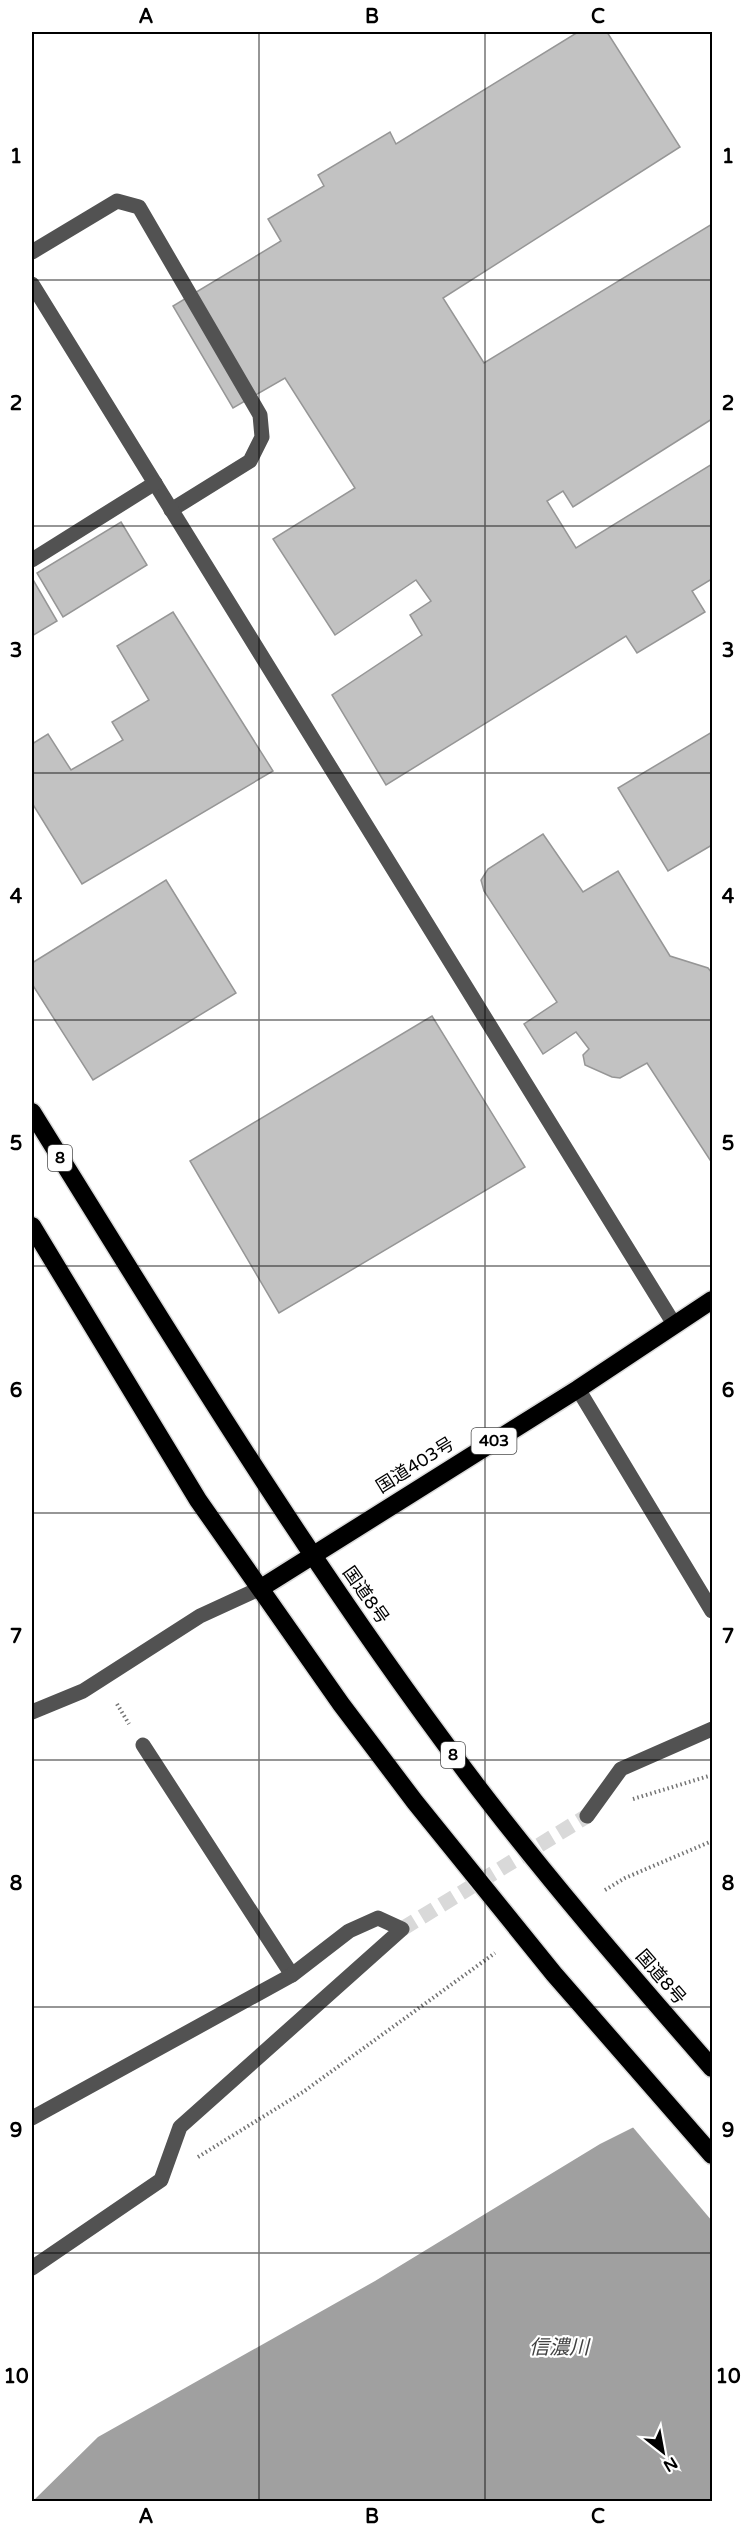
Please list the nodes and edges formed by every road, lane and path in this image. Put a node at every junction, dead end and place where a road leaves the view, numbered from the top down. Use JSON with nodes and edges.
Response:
{"nodes":[{"id":1,"x":32,"y":252,"type":"edge"},
{"id":2,"x":32,"y":284,"type":"edge"},
{"id":3,"x":155,"y":483,"type":"junction"},
{"id":4,"x":171,"y":510,"type":"junction"},
{"id":5,"x":32,"y":560,"type":"edge"},
{"id":6,"x":32,"y":1112,"type":"edge"},
{"id":7,"x":32,"y":1226,"type":"edge"},
{"id":8,"x":712,"y":1300,"type":"edge"},
{"id":9,"x":674,"y":1324,"type":"junction"},
{"id":10,"x":578,"y":1389,"type":"junction"},
{"id":11,"x":313,"y":1556,"type":"junction"},
{"id":12,"x":261,"y":1588,"type":"junction"},
{"id":13,"x":712,"y":1611,"type":"edge"},
{"id":14,"x":32,"y":1712,"type":"edge"},
{"id":15,"x":712,"y":1729,"type":"edge"},
{"id":16,"x":142,"y":1745,"type":"dead end"},
{"id":17,"x":712,"y":1775,"type":"edge"},
{"id":18,"x":587,"y":1816,"type":"joint"},
{"id":19,"x":712,"y":1841,"type":"edge"},
{"id":20,"x":605,"y":1890,"type":"dead end"},
{"id":21,"x":495,"y":1953,"type":"dead end"},
{"id":22,"x":292,"y":1975,"type":"junction"},
{"id":23,"x":712,"y":2068,"type":"edge"},
{"id":24,"x":32,"y":2118,"type":"edge"},
{"id":25,"x":712,"y":2155,"type":"edge"},
{"id":26,"x":162,"y":2180,"type":"junction"},
{"id":27,"x":32,"y":2268,"type":"edge"}],
"edges":[{"from":1,"to":4,"type":"street"},
{"from":2,"to":3,"type":"street"},
{"from":3,"to":4,"type":"street"},
{"from":3,"to":5,"type":"street"},
{"from":4,"to":9,"type":"street"},
{"from":6,"to":11,"type":"highway","name":"国道8号","number":"8"},
{"from":7,"to":12,"type":"highway"},
{"from":8,"to":9,"type":"highway","name":"国道403号","number":"403"},
{"from":9,"to":10,"type":"highway","name":"国道403号","number":"403"},
{"from":10,"to":11,"type":"highway","name":"国道403号","number":"403"},
{"from":10,"to":13,"type":"street"},
{"from":11,"to":12,"type":"highway","name":"国道403号","number":"403"},
{"from":11,"to":23,"type":"highway","name":"国道8号","number":"8"},
{"from":12,"to":14,"type":"street"},
{"from":12,"to":25,"type":"highway"},
{"from":15,"to":18,"type":"street"},
{"from":16,"to":22,"type":"street"},
{"from":17,"to":18,"type":"path"},
{"from":19,"to":20,"type":"path"},
{"from":21,"to":26,"type":"path"},
{"from":22,"to":24,"type":"street"},
{"from":22,"to":26,"type":"street"},
{"from":26,"to":27,"type":"street"}]}
